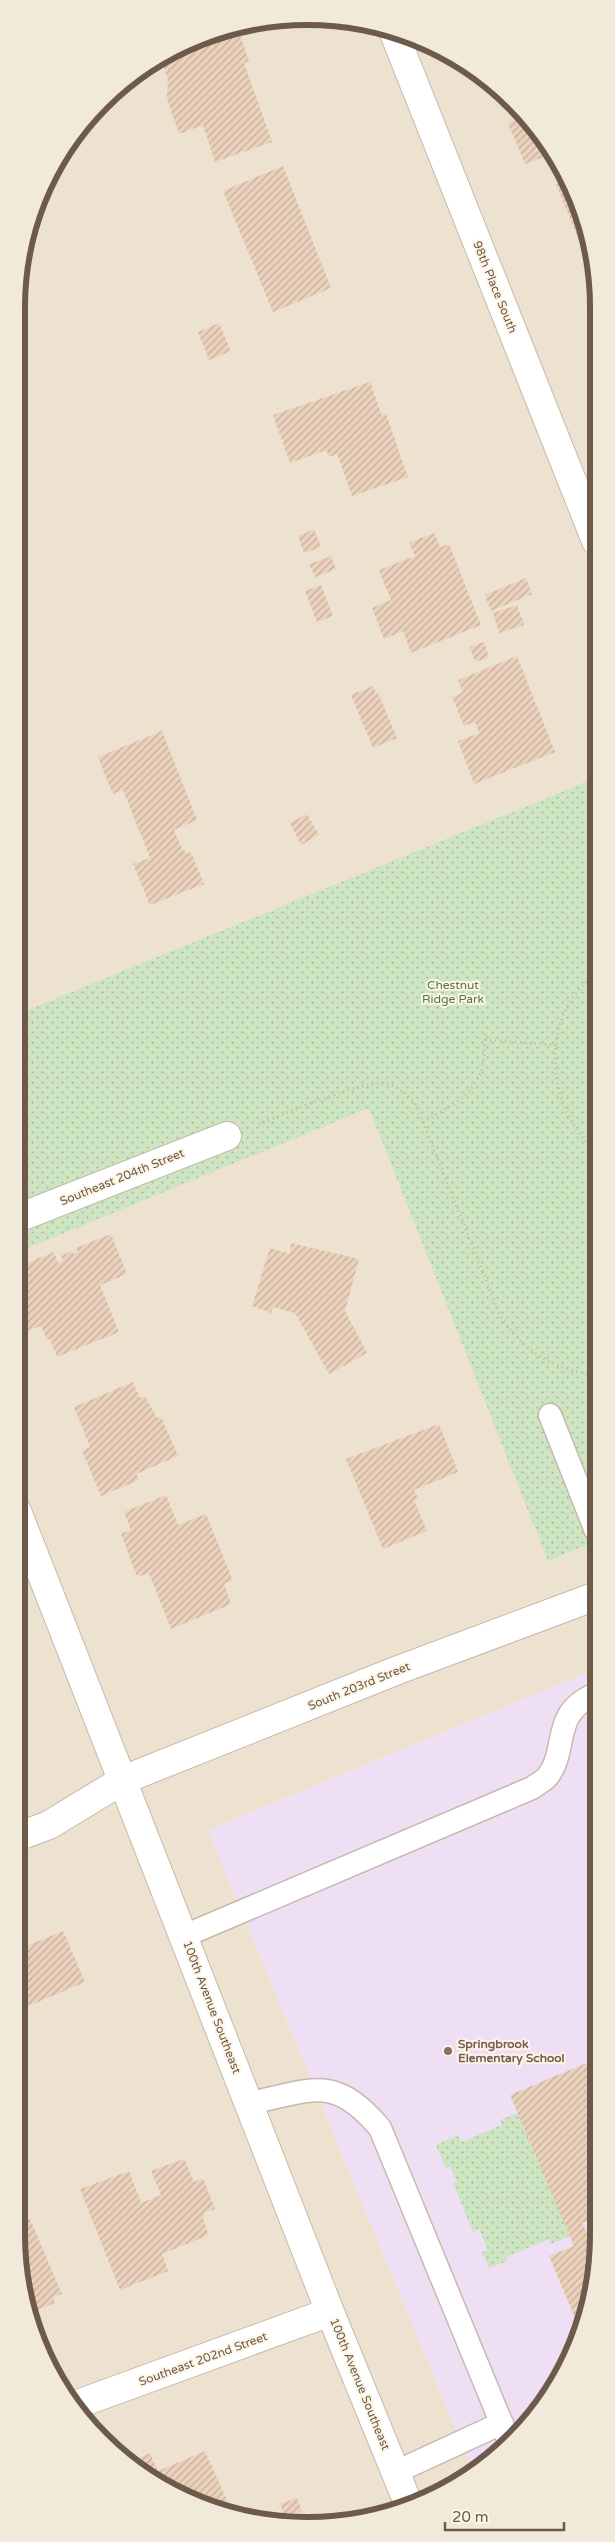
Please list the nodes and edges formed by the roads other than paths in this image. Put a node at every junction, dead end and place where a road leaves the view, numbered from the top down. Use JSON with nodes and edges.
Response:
{"nodes":[{"id":1,"x":397,"y":40,"type":"edge"},
{"id":2,"x":590,"y":526,"type":"edge"},
{"id":3,"x":227,"y":1136,"type":"road end"},
{"id":4,"x":25,"y":1215,"type":"edge"},
{"id":5,"x":550,"y":1415,"type":"dead end"},
{"id":6,"x":590,"y":1516,"type":"edge"},
{"id":7,"x":25,"y":1531,"type":"edge"},
{"id":8,"x":590,"y":1598,"type":"edge"},
{"id":9,"x":590,"y":1698,"type":"edge"},
{"id":10,"x":123,"y":1780,"type":"junction"},
{"id":11,"x":25,"y":1834,"type":"edge"},
{"id":12,"x":184,"y":1936,"type":"junction"},
{"id":13,"x":249,"y":2103,"type":"junction"},
{"id":14,"x":330,"y":2312,"type":"junction"},
{"id":15,"x":81,"y":2403,"type":"edge"},
{"id":16,"x":505,"y":2431,"type":"edge"},
{"id":17,"x":396,"y":2472,"type":"junction"},
{"id":18,"x":406,"y":2499,"type":"edge"}],
"edges":[{"from":1,"to":2,"type":"street","name":"98th Place South"},
{"from":3,"to":4,"type":"street","name":"Southeast 204th Street"},
{"from":5,"to":6,"type":"lane"},
{"from":7,"to":10,"type":"street","name":"100th Avenue Southeast"},
{"from":8,"to":10,"type":"street","name":"South 203rd Street"},
{"from":9,"to":12,"type":"lane"},
{"from":10,"to":11,"type":"street","name":"South 203rd Street"},
{"from":10,"to":12,"type":"street","name":"100th Avenue Southeast"},
{"from":12,"to":13,"type":"street","name":"100th Avenue Southeast"},
{"from":13,"to":14,"type":"street","name":"100th Avenue Southeast"},
{"from":13,"to":16,"type":"lane"},
{"from":14,"to":15,"type":"street","name":"Southeast 202nd Street"},
{"from":14,"to":17,"type":"street","name":"100th Avenue Southeast"},
{"from":16,"to":17,"type":"lane"},
{"from":17,"to":18,"type":"street","name":"100th Avenue Southeast"}]}
